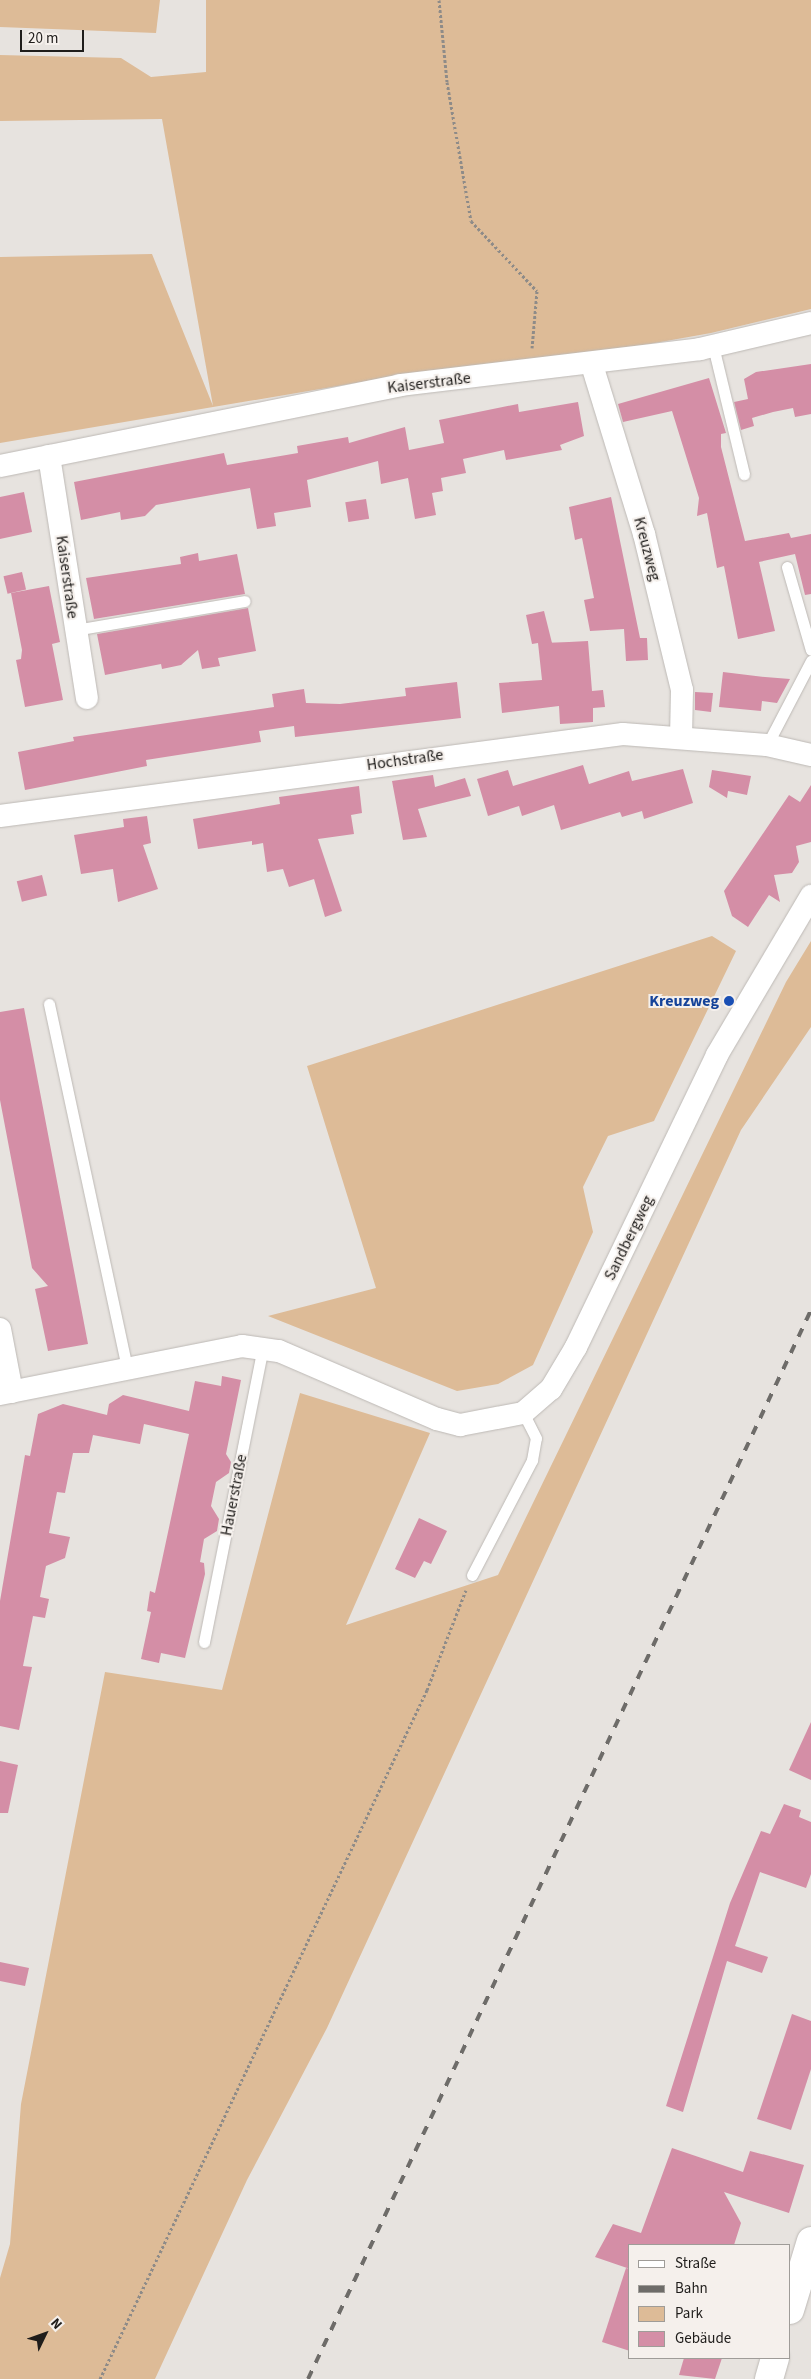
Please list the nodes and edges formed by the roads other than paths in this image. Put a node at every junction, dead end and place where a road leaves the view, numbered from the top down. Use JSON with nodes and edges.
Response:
{"nodes":[{"id":1,"x":811,"y":323,"type":"edge"},
{"id":2,"x":714,"y":346,"type":"junction"},
{"id":3,"x":592,"y":366,"type":"junction"},
{"id":4,"x":49,"y":456,"type":"junction"},
{"id":5,"x":0,"y":466,"type":"edge"},
{"id":6,"x":744,"y":474,"type":"dead end"},
{"id":7,"x":786,"y":567,"type":"dead end"},
{"id":8,"x":245,"y":601,"type":"dead end"},
{"id":9,"x":75,"y":630,"type":"junction"},
{"id":10,"x":811,"y":650,"type":"edge"},
{"id":11,"x":811,"y":661,"type":"edge"},
{"id":12,"x":87,"y":698,"type":"dead end"},
{"id":13,"x":681,"y":736,"type":"junction"},
{"id":14,"x":767,"y":745,"type":"junction"},
{"id":15,"x":811,"y":755,"type":"edge"},
{"id":16,"x":0,"y":816,"type":"edge"},
{"id":17,"x":811,"y":896,"type":"edge"},
{"id":18,"x":49,"y":1004,"type":"dead end"},
{"id":19,"x":0,"y":1329,"type":"edge"},
{"id":20,"x":263,"y":1348,"type":"junction"},
{"id":21,"x":127,"y":1369,"type":"junction"},
{"id":22,"x":6,"y":1393,"type":"edge"},
{"id":23,"x":524,"y":1413,"type":"junction"},
{"id":24,"x":472,"y":1575,"type":"road end"},
{"id":25,"x":204,"y":1642,"type":"dead end"},
{"id":26,"x":809,"y":2252,"type":"edge"},
{"id":27,"x":791,"y":2307,"type":"edge"},
{"id":28,"x":776,"y":2359,"type":"edge"},
{"id":29,"x":769,"y":2379,"type":"edge"}],
"edges":[{"from":1,"to":2,"type":"street","name":"Kaiserstraße"},
{"from":2,"to":3,"type":"street","name":"Kaiserstraße"},
{"from":2,"to":6,"type":"lane"},
{"from":3,"to":4,"type":"street","name":"Kaiserstraße"},
{"from":3,"to":13,"type":"street","name":"Kreuzweg"},
{"from":4,"to":5,"type":"street","name":"Kaiserstraße"},
{"from":4,"to":9,"type":"street","name":"Kaiserstraße"},
{"from":7,"to":10,"type":"lane"},
{"from":8,"to":9,"type":"lane"},
{"from":9,"to":12,"type":"street","name":"Kaiserstraße"},
{"from":11,"to":14,"type":"lane"},
{"from":13,"to":14,"type":"street","name":"Hochstraße"},
{"from":13,"to":16,"type":"street","name":"Hochstraße"},
{"from":14,"to":15,"type":"street","name":"Hochstraße"},
{"from":17,"to":23,"type":"street","name":"Sandbergweg"},
{"from":18,"to":21,"type":"lane"},
{"from":19,"to":22,"type":"street"},
{"from":20,"to":21,"type":"street"},
{"from":20,"to":23,"type":"street"},
{"from":20,"to":25,"type":"lane","name":"Hauerstraße"},
{"from":21,"to":22,"type":"street"},
{"from":23,"to":24,"type":"lane"},
{"from":26,"to":27,"type":"main road"},
{"from":28,"to":29,"type":"main road"}]}
